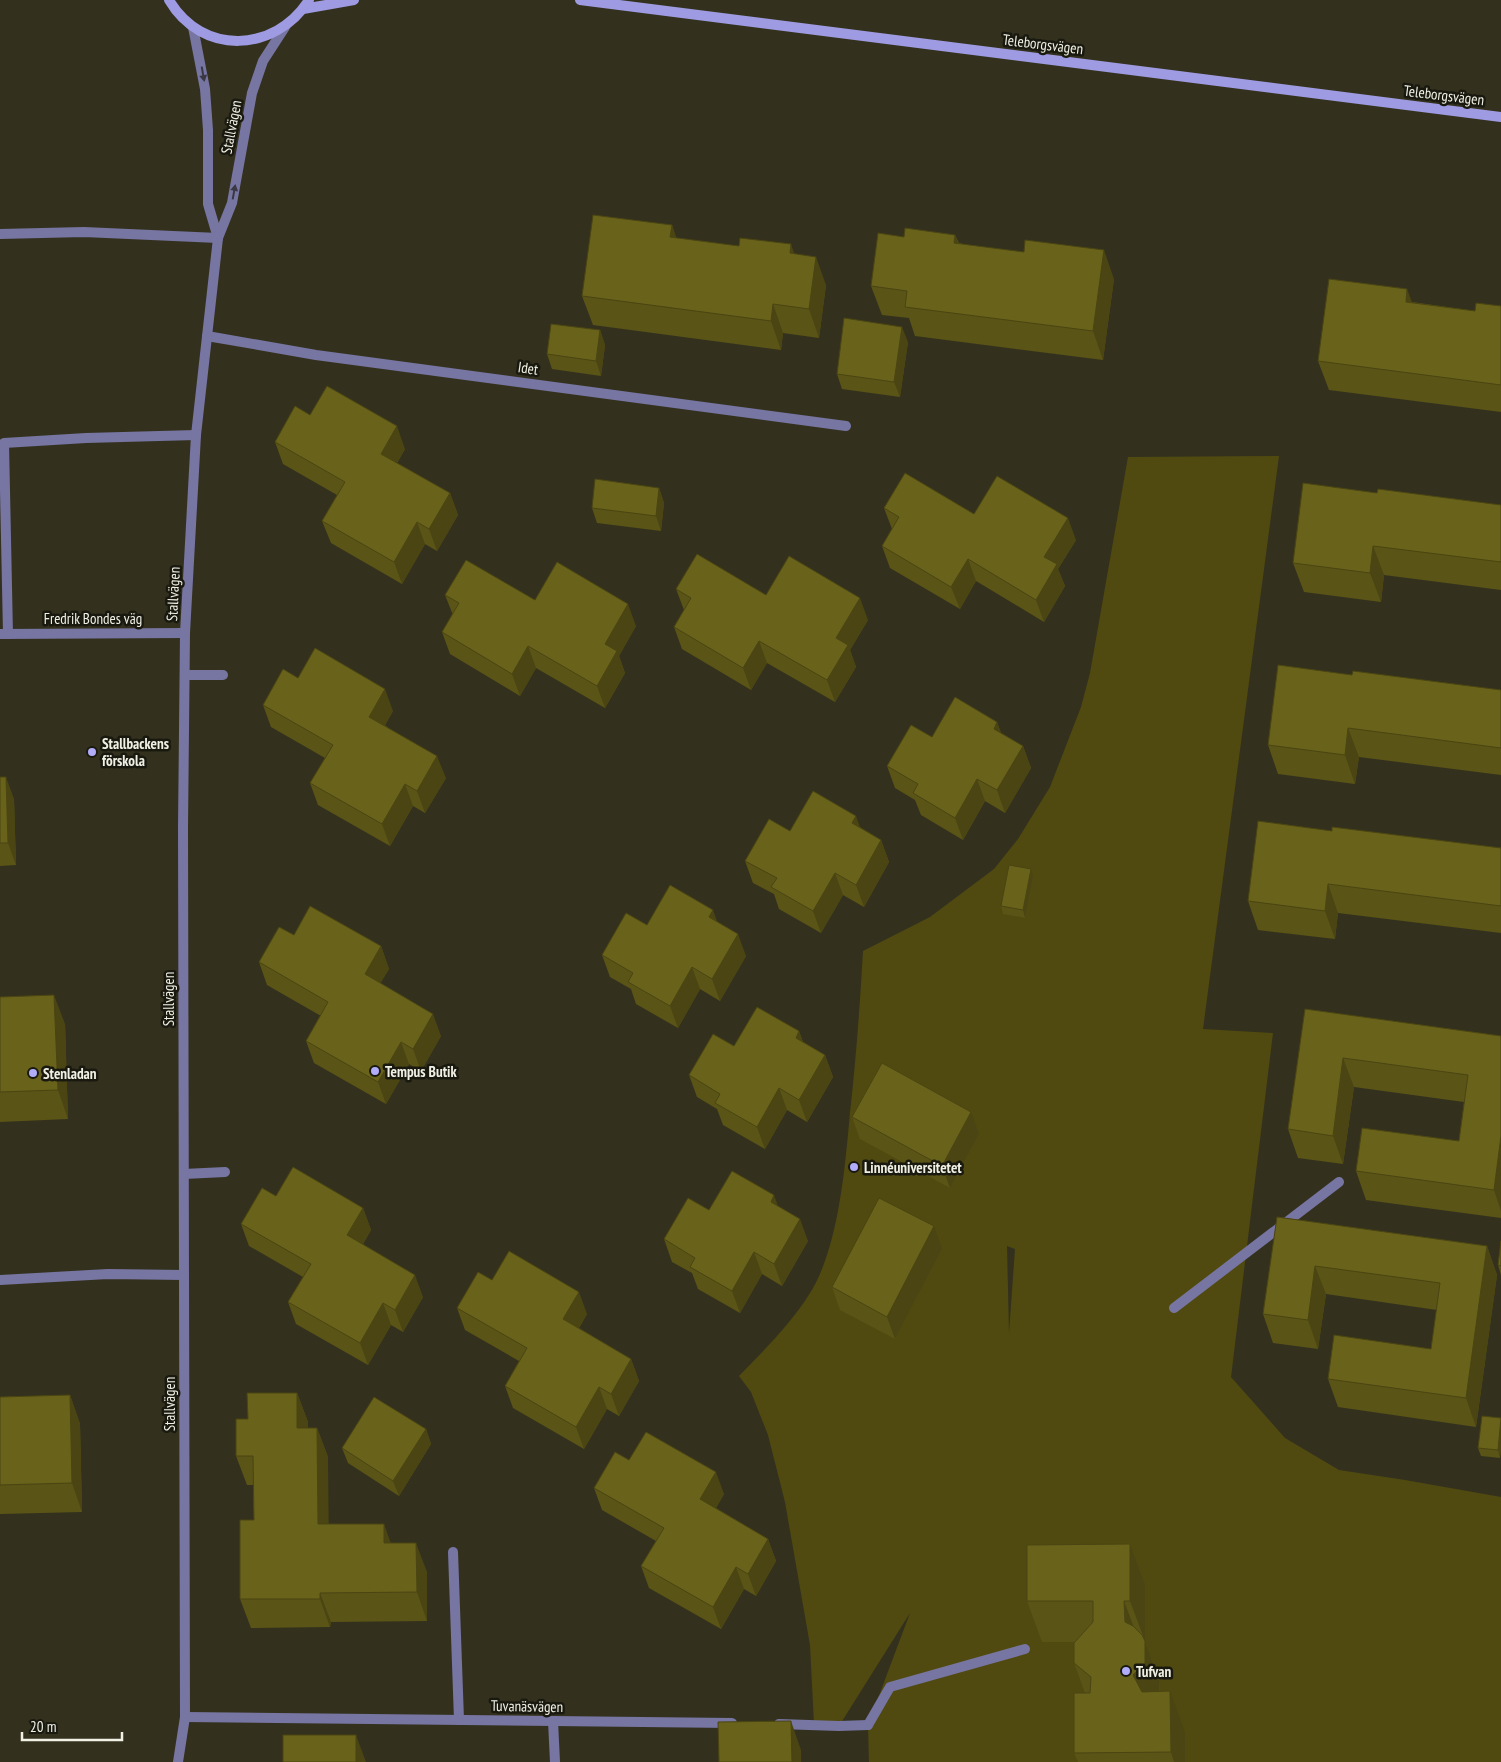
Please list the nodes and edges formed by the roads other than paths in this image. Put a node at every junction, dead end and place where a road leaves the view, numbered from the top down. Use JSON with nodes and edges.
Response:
{"nodes":[{"id":1,"x":169,"y":0,"type":"edge"},
{"id":2,"x":309,"y":0,"type":"edge"},
{"id":3,"x":354,"y":0,"type":"edge"},
{"id":4,"x":580,"y":0,"type":"edge"},
{"id":5,"x":303,"y":9,"type":"junction"},
{"id":6,"x":193,"y":27,"type":"junction"},
{"id":7,"x":285,"y":27,"type":"junction"},
{"id":8,"x":1501,"y":117,"type":"edge"},
{"id":9,"x":0,"y":234,"type":"edge"},
{"id":10,"x":218,"y":238,"type":"junction"},
{"id":11,"x":207,"y":336,"type":"junction"},
{"id":12,"x":846,"y":426,"type":"dead end"},
{"id":13,"x":196,"y":436,"type":"junction"},
{"id":14,"x":186,"y":633,"type":"junction"},
{"id":15,"x":4,"y":634,"type":"edge"},
{"id":16,"x":185,"y":675,"type":"junction"},
{"id":17,"x":223,"y":675,"type":"dead end"},
{"id":18,"x":225,"y":1172,"type":"dead end"},
{"id":19,"x":184,"y":1174,"type":"junction"},
{"id":20,"x":1339,"y":1182,"type":"dead end"},
{"id":21,"x":184,"y":1275,"type":"junction"},
{"id":22,"x":0,"y":1280,"type":"edge"},
{"id":23,"x":1174,"y":1308,"type":"dead end"},
{"id":24,"x":453,"y":1552,"type":"dead end"},
{"id":25,"x":1025,"y":1649,"type":"dead end"},
{"id":26,"x":185,"y":1717,"type":"junction"},
{"id":27,"x":458,"y":1720,"type":"junction"},
{"id":28,"x":553,"y":1721,"type":"junction"},
{"id":29,"x":747,"y":1723,"type":"edge"},
{"id":30,"x":766,"y":1724,"type":"edge"},
{"id":31,"x":178,"y":1762,"type":"edge"},
{"id":32,"x":555,"y":1762,"type":"edge"}],
"edges":[{"from":1,"to":6,"type":"main road"},
{"from":2,"to":5,"type":"main road"},
{"from":3,"to":5,"type":"main road"},
{"from":4,"to":8,"type":"main road","name":"Teleborgsvägen"},
{"from":5,"to":7,"type":"main road"},
{"from":6,"to":7,"type":"main road"},
{"from":6,"to":10,"type":"street","name":"Stallvägen","one_way":true},
{"from":10,"to":7,"type":"street","name":"Stallvägen","one_way":true},
{"from":9,"to":10,"type":"street"},
{"from":10,"to":11,"type":"street","name":"Stallvägen"},
{"from":11,"to":12,"type":"street","name":"Idet"},
{"from":11,"to":13,"type":"street","name":"Stallvägen"},
{"from":13,"to":14,"type":"street","name":"Stallvägen"},
{"from":13,"to":15,"type":"street"},
{"from":14,"to":15,"type":"street","name":"Fredrik Bondes väg"},
{"from":14,"to":16,"type":"street","name":"Stallvägen"},
{"from":16,"to":17,"type":"street"},
{"from":16,"to":19,"type":"street","name":"Stallvägen"},
{"from":18,"to":19,"type":"street"},
{"from":19,"to":21,"type":"street","name":"Stallvägen"},
{"from":20,"to":23,"type":"street"},
{"from":21,"to":22,"type":"street"},
{"from":21,"to":26,"type":"street","name":"Stallvägen"},
{"from":24,"to":27,"type":"street"},
{"from":25,"to":30,"type":"street"},
{"from":26,"to":27,"type":"street","name":"Tuvanäsvägen"},
{"from":26,"to":31,"type":"street","name":"Stallvägen"},
{"from":27,"to":28,"type":"street","name":"Tuvanäsvägen"},
{"from":28,"to":29,"type":"street","name":"Tuvanäsvägen"},
{"from":28,"to":32,"type":"street"}]}
